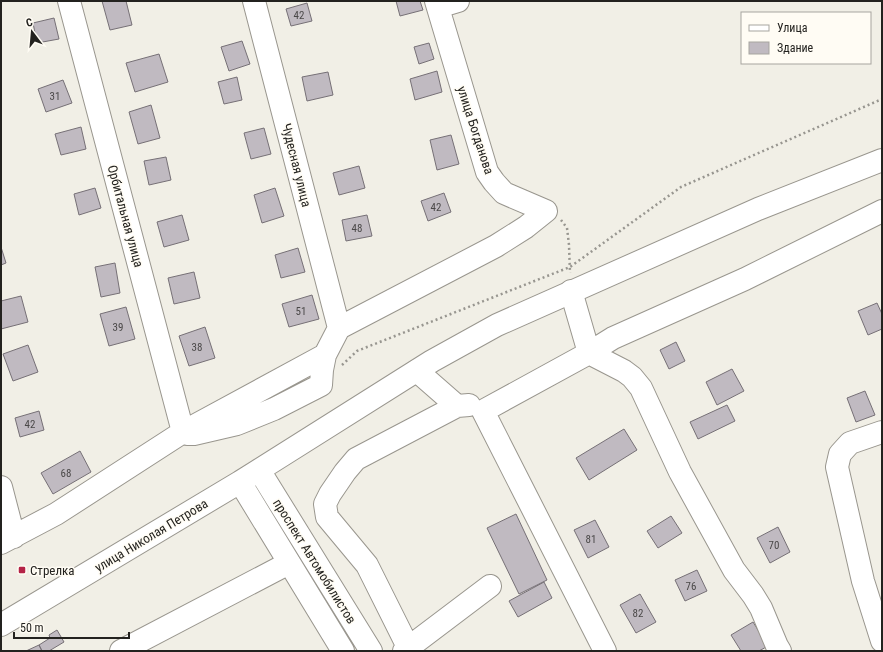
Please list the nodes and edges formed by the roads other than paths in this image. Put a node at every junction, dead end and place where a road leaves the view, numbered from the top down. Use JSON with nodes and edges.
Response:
{"nodes":[{"id":1,"x":69,"y":1,"type":"edge"},
{"id":2,"x":254,"y":1,"type":"edge"},
{"id":3,"x":458,"y":1,"type":"edge"},
{"id":4,"x":437,"y":4,"type":"edge"},
{"id":5,"x":882,"y":160,"type":"edge"},
{"id":6,"x":882,"y":211,"type":"edge"},
{"id":7,"x":571,"y":291,"type":"junction"},
{"id":8,"x":339,"y":328,"type":"junction"},
{"id":9,"x":589,"y":353,"type":"junction"},
{"id":10,"x":417,"y":371,"type":"junction"},
{"id":11,"x":457,"y":406,"type":"junction"},
{"id":12,"x":483,"y":411,"type":"junction"},
{"id":13,"x":183,"y":432,"type":"junction"},
{"id":14,"x":882,"y":432,"type":"edge"},
{"id":15,"x":259,"y":470,"type":"junction"},
{"id":16,"x":240,"y":482,"type":"junction"},
{"id":17,"x":1,"y":487,"type":"edge"},
{"id":18,"x":8,"y":540,"type":"edge"},
{"id":19,"x":289,"y":563,"type":"junction"},
{"id":20,"x":490,"y":586,"type":"dead end"},
{"id":21,"x":1,"y":625,"type":"edge"},
{"id":22,"x":882,"y":641,"type":"edge"},
{"id":23,"x":408,"y":650,"type":"edge"},
{"id":24,"x":121,"y":651,"type":"edge"},
{"id":25,"x":343,"y":651,"type":"edge"},
{"id":26,"x":371,"y":651,"type":"edge"},
{"id":27,"x":605,"y":651,"type":"edge"},
{"id":28,"x":780,"y":651,"type":"edge"}],
"edges":[{"from":1,"to":13,"type":"street","name":"Орбитальная улица"},
{"from":2,"to":8,"type":"street","name":"Чудесная улица"},
{"from":3,"to":4,"type":"street"},
{"from":4,"to":8,"type":"street","name":"улица Богданова"},
{"from":5,"to":7,"type":"street","name":"улица Николая Петрова"},
{"from":6,"to":9,"type":"street"},
{"from":7,"to":9,"type":"street"},
{"from":7,"to":10,"type":"street","name":"улица Николая Петрова"},
{"from":8,"to":13,"type":"street"},
{"from":9,"to":12,"type":"street"},
{"from":9,"to":28,"type":"street"},
{"from":10,"to":11,"type":"street"},
{"from":10,"to":15,"type":"street","name":"улица Николая Петрова"},
{"from":11,"to":12,"type":"street"},
{"from":11,"to":23,"type":"street"},
{"from":12,"to":27,"type":"street"},
{"from":13,"to":18,"type":"street"},
{"from":14,"to":22,"type":"street"},
{"from":15,"to":16,"type":"street","name":"улица Николая Петрова"},
{"from":15,"to":26,"type":"street","name":"проспект Автомобилистов"},
{"from":16,"to":19,"type":"street","name":"проспект Автомобилистов"},
{"from":16,"to":21,"type":"street","name":"улица Николая Петрова"},
{"from":17,"to":18,"type":"street"},
{"from":19,"to":24,"type":"street"},
{"from":19,"to":25,"type":"street","name":"проспект Автомобилистов"},
{"from":20,"to":23,"type":"street"}]}
